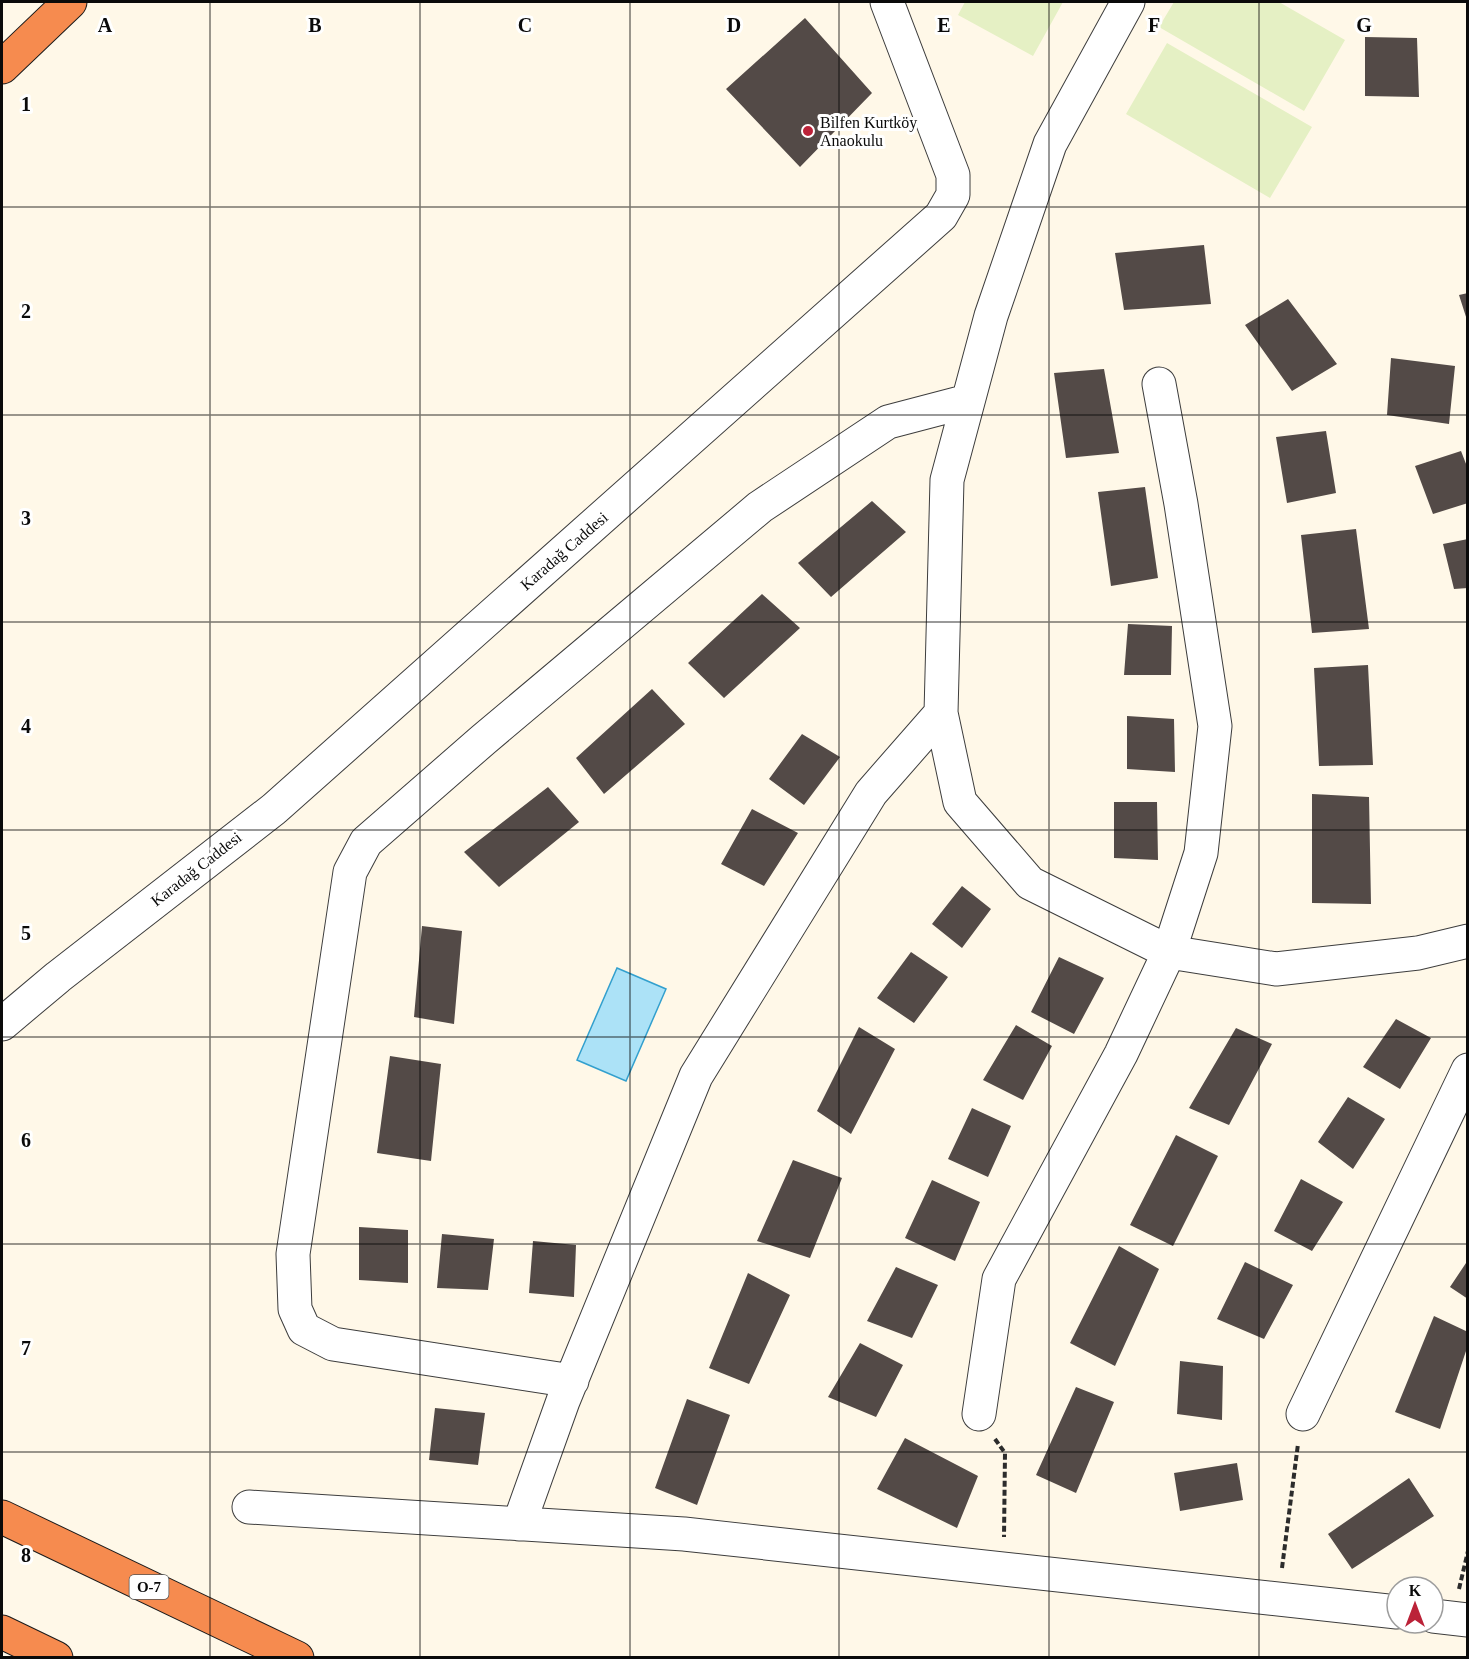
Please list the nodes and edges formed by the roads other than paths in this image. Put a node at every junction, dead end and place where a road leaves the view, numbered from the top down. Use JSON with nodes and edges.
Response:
{"nodes":[{"id":1,"x":70,"y":2,"type":"edge"},
{"id":2,"x":887,"y":2,"type":"edge"},
{"id":3,"x":1128,"y":2,"type":"edge"},
{"id":4,"x":2,"y":67,"type":"edge"},
{"id":5,"x":1159,"y":384,"type":"dead end"},
{"id":6,"x":968,"y":401,"type":"junction"},
{"id":7,"x":941,"y":713,"type":"junction"},
{"id":8,"x":1467,"y":941,"type":"edge"},
{"id":9,"x":1169,"y":952,"type":"junction"},
{"id":10,"x":2,"y":1024,"type":"edge"},
{"id":11,"x":1467,"y":1070,"type":"edge"},
{"id":12,"x":572,"y":1381,"type":"junction"},
{"id":13,"x":978,"y":1414,"type":"road end"},
{"id":14,"x":1303,"y":1414,"type":"road end"},
{"id":15,"x":249,"y":1506,"type":"dead end"},
{"id":16,"x":2,"y":1517,"type":"edge"},
{"id":17,"x":519,"y":1524,"type":"junction"},
{"id":18,"x":1385,"y":1611,"type":"edge"},
{"id":19,"x":1445,"y":1617,"type":"edge"},
{"id":20,"x":1467,"y":1620,"type":"edge"},
{"id":21,"x":2,"y":1632,"type":"edge"},
{"id":22,"x":56,"y":1658,"type":"edge"},
{"id":23,"x":297,"y":1658,"type":"edge"}],
"edges":[{"from":1,"to":4,"type":"highway"},
{"from":2,"to":10,"type":"street","name":"Karadağ Caddesi"},
{"from":3,"to":6,"type":"street"},
{"from":5,"to":9,"type":"street"},
{"from":6,"to":7,"type":"street"},
{"from":6,"to":12,"type":"street"},
{"from":7,"to":9,"type":"street"},
{"from":7,"to":12,"type":"street"},
{"from":8,"to":9,"type":"street"},
{"from":9,"to":13,"type":"street"},
{"from":11,"to":14,"type":"street"},
{"from":12,"to":17,"type":"street"},
{"from":15,"to":17,"type":"street"},
{"from":16,"to":23,"type":"highway","number":"O-7"},
{"from":17,"to":18,"type":"street"},
{"from":19,"to":20,"type":"street"},
{"from":21,"to":22,"type":"highway"}]}
